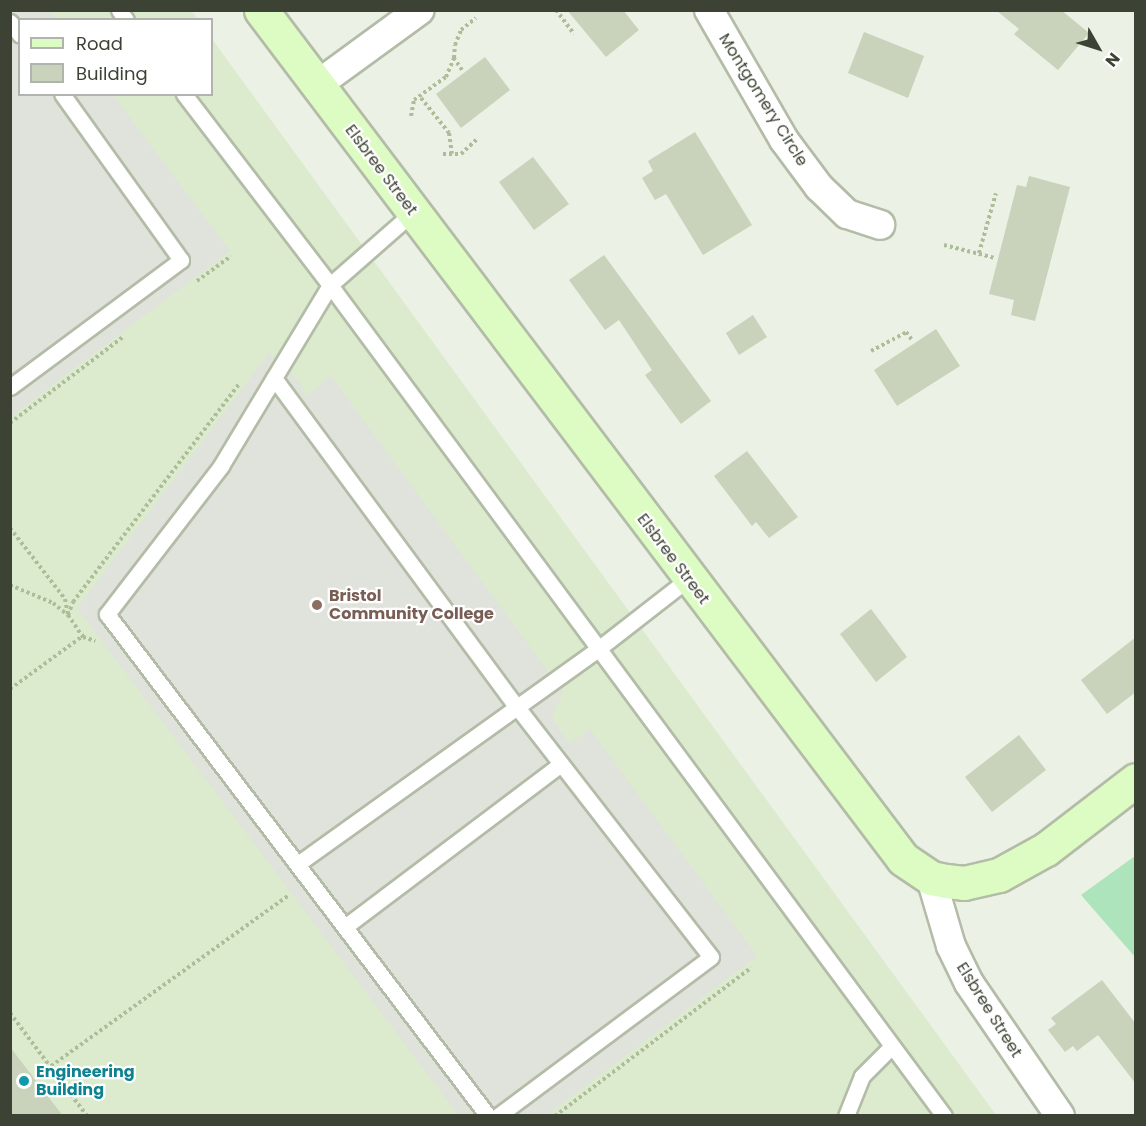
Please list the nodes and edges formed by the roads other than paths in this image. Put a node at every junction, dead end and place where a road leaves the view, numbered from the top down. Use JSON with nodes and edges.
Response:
{"nodes":[{"id":1,"x":261,"y":10,"type":"edge"},
{"id":2,"x":420,"y":10,"type":"edge"},
{"id":3,"x":709,"y":10,"type":"edge"},
{"id":4,"x":317,"y":85,"type":"junction"},
{"id":5,"x":63,"y":96,"type":"edge"},
{"id":6,"x":186,"y":96,"type":"edge"},
{"id":7,"x":412,"y":213,"type":"junction"},
{"id":8,"x":880,"y":225,"type":"dead end"},
{"id":9,"x":330,"y":285,"type":"junction"},
{"id":10,"x":274,"y":378,"type":"junction"},
{"id":11,"x":10,"y":387,"type":"edge"},
{"id":12,"x":688,"y":579,"type":"junction"},
{"id":13,"x":598,"y":649,"type":"junction"},
{"id":14,"x":517,"y":707,"type":"junction"},
{"id":15,"x":561,"y":764,"type":"junction"},
{"id":16,"x":1136,"y":780,"type":"edge"},
{"id":17,"x":299,"y":863,"type":"junction"},
{"id":18,"x":931,"y":878,"type":"junction"},
{"id":19,"x":346,"y":926,"type":"junction"},
{"id":20,"x":892,"y":1046,"type":"junction"},
{"id":21,"x":488,"y":1116,"type":"edge"},
{"id":22,"x":498,"y":1116,"type":"edge"},
{"id":23,"x":846,"y":1116,"type":"edge"},
{"id":24,"x":944,"y":1116,"type":"edge"},
{"id":25,"x":1060,"y":1116,"type":"edge"}],
"edges":[{"from":1,"to":4,"type":"street","name":"Elsbree Street"},
{"from":2,"to":4,"type":"street"},
{"from":3,"to":8,"type":"street","name":"Montgomery Circle"},
{"from":4,"to":7,"type":"street","name":"Elsbree Street"},
{"from":5,"to":11,"type":"lane"},
{"from":6,"to":9,"type":"lane"},
{"from":7,"to":9,"type":"lane"},
{"from":7,"to":12,"type":"street","name":"Elsbree Street"},
{"from":9,"to":10,"type":"lane"},
{"from":9,"to":13,"type":"lane"},
{"from":10,"to":14,"type":"lane"},
{"from":10,"to":17,"type":"lane"},
{"from":12,"to":13,"type":"lane"},
{"from":12,"to":18,"type":"street","name":"Elsbree Street"},
{"from":13,"to":14,"type":"lane"},
{"from":13,"to":20,"type":"lane"},
{"from":14,"to":15,"type":"lane"},
{"from":14,"to":17,"type":"lane"},
{"from":15,"to":19,"type":"lane"},
{"from":15,"to":22,"type":"lane"},
{"from":16,"to":18,"type":"street"},
{"from":17,"to":19,"type":"lane"},
{"from":18,"to":25,"type":"street","name":"Elsbree Street"},
{"from":19,"to":21,"type":"lane"},
{"from":20,"to":23,"type":"lane"},
{"from":20,"to":24,"type":"lane"}]}
